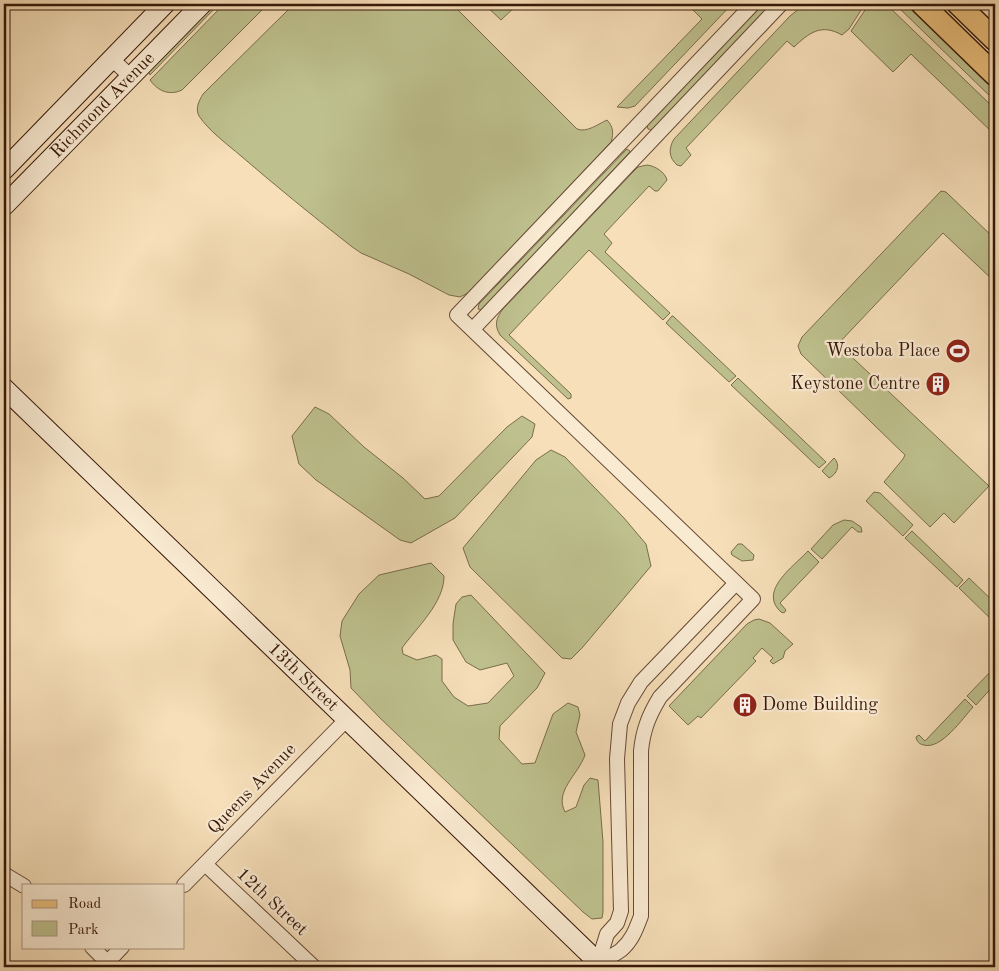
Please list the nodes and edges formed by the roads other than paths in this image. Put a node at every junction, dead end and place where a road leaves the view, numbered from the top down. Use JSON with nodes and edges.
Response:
{"nodes":[{"id":1,"x":165,"y":4,"type":"edge"},
{"id":2,"x":202,"y":4,"type":"edge"},
{"id":3,"x":753,"y":4,"type":"edge"},
{"id":4,"x":781,"y":4,"type":"edge"},
{"id":5,"x":789,"y":4,"type":"edge"},
{"id":6,"x":922,"y":4,"type":"edge"},
{"id":7,"x":958,"y":4,"type":"edge"},
{"id":8,"x":770,"y":16,"type":"junction"},
{"id":9,"x":995,"y":40,"type":"edge"},
{"id":10,"x":112,"y":59,"type":"junction"},
{"id":11,"x":995,"y":75,"type":"edge"},
{"id":12,"x":131,"y":77,"type":"junction"},
{"id":13,"x":4,"y":170,"type":"edge"},
{"id":14,"x":4,"y":206,"type":"edge"},
{"id":15,"x":473,"y":329,"type":"junction"},
{"id":16,"x":4,"y":388,"type":"edge"},
{"id":17,"x":736,"y":584,"type":"junction"},
{"id":18,"x":346,"y":720,"type":"junction"},
{"id":19,"x":205,"y":864,"type":"junction"},
{"id":20,"x":4,"y":874,"type":"edge"},
{"id":21,"x":185,"y":884,"type":"edge"},
{"id":22,"x":22,"y":885,"type":"edge"},
{"id":23,"x":93,"y":948,"type":"edge"},
{"id":24,"x":121,"y":948,"type":"edge"},
{"id":25,"x":105,"y":965,"type":"edge"},
{"id":26,"x":599,"y":966,"type":"edge"},
{"id":27,"x":314,"y":967,"type":"edge"}],
"edges":[{"from":1,"to":10,"type":"street","name":"Richmond Avenue"},
{"from":2,"to":12,"type":"street","name":"Richmond Avenue"},
{"from":3,"to":15,"type":"street"},
{"from":4,"to":8,"type":"street"},
{"from":5,"to":8,"type":"street"},
{"from":6,"to":11,"type":"main road"},
{"from":7,"to":9,"type":"main road"},
{"from":8,"to":15,"type":"street"},
{"from":10,"to":12,"type":"street"},
{"from":10,"to":13,"type":"street","name":"Richmond Avenue"},
{"from":12,"to":14,"type":"street","name":"Richmond Avenue"},
{"from":15,"to":17,"type":"street"},
{"from":16,"to":18,"type":"street","name":"13th Street"},
{"from":17,"to":26,"type":"street"},
{"from":17,"to":26,"type":"street"},
{"from":18,"to":19,"type":"street","name":"Queens Avenue"},
{"from":18,"to":26,"type":"street","name":"13th Street"},
{"from":19,"to":21,"type":"street","name":"Queens Avenue"},
{"from":19,"to":27,"type":"street","name":"12th Street"},
{"from":20,"to":22,"type":"street"},
{"from":23,"to":25,"type":"street"},
{"from":24,"to":25,"type":"street"}]}
